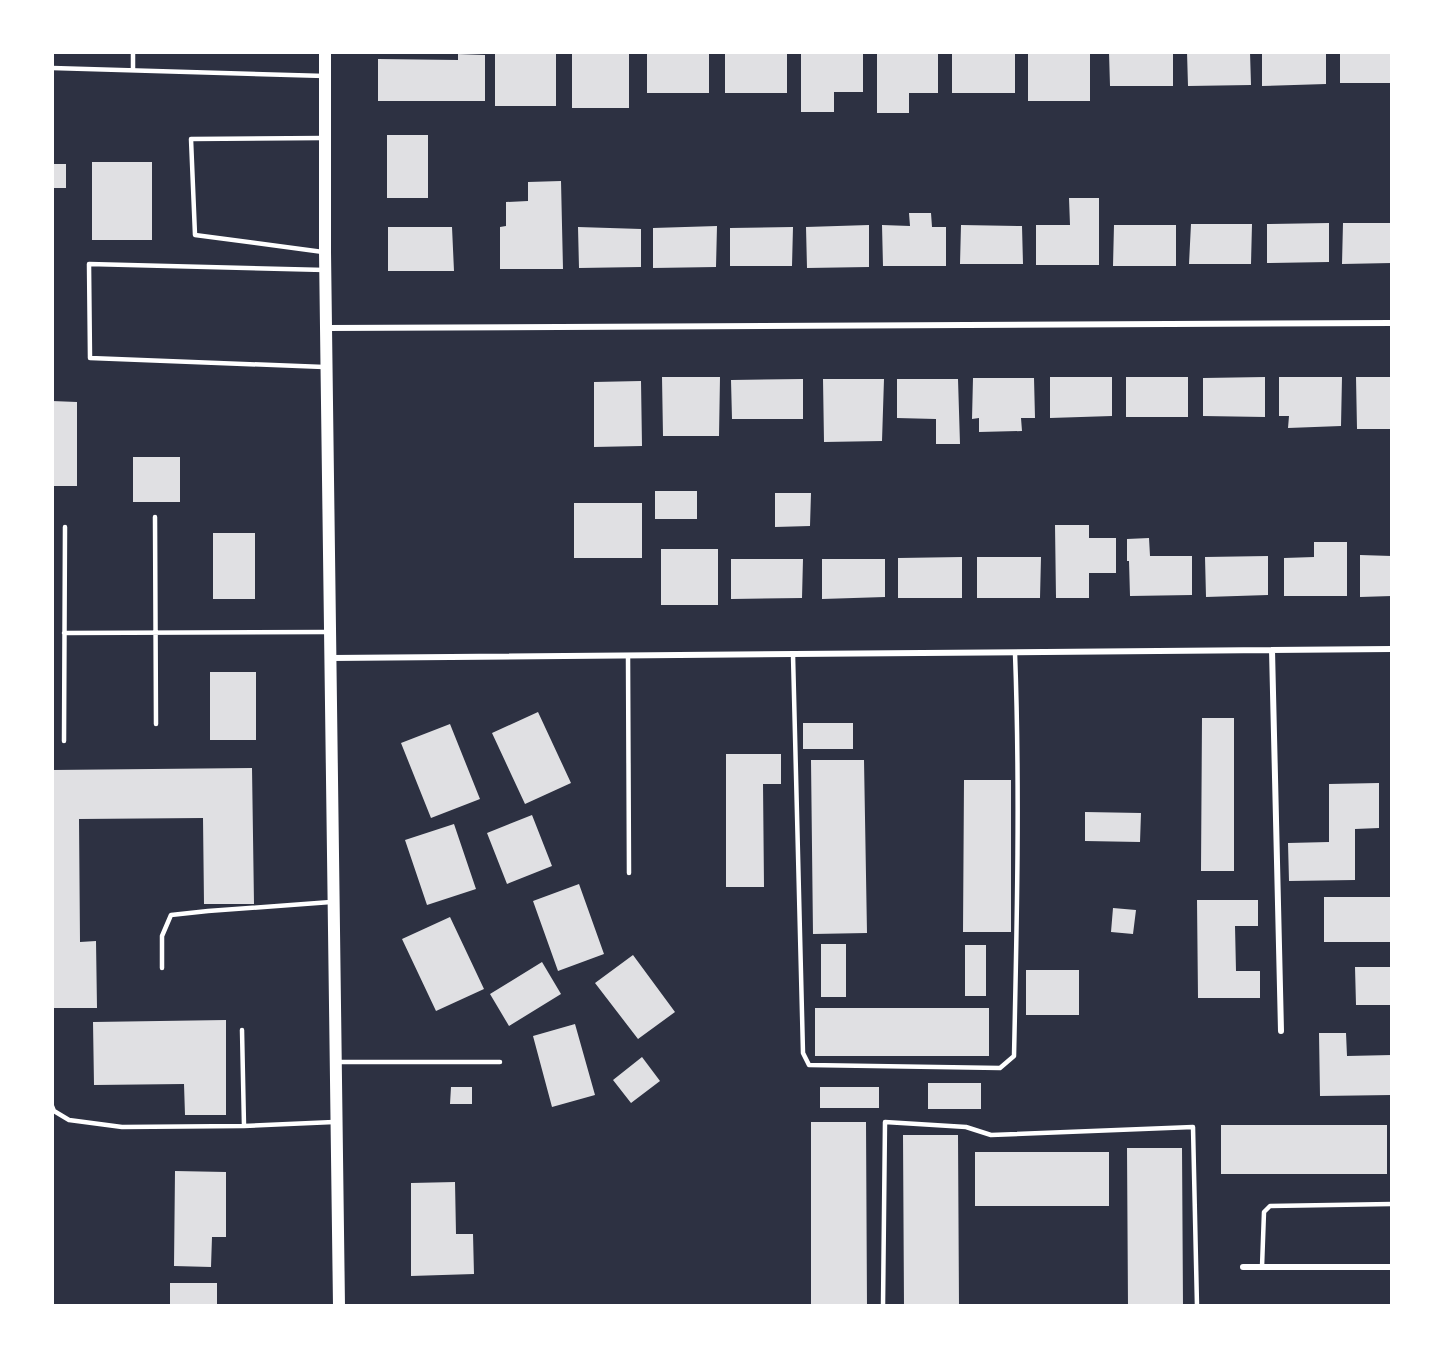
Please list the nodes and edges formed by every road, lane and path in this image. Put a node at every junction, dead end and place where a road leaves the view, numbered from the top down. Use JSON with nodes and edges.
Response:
{"nodes":[{"id":1,"x":133,"y":52,"type":"edge"},
{"id":2,"x":325,"y":52,"type":"edge"},
{"id":3,"x":52,"y":68,"type":"edge"},
{"id":4,"x":133,"y":70,"type":"junction"},
{"id":5,"x":325,"y":76,"type":"junction"},
{"id":6,"x":325,"y":138,"type":"junction"},
{"id":7,"x":325,"y":252,"type":"junction"},
{"id":8,"x":326,"y":270,"type":"junction"},
{"id":9,"x":1392,"y":323,"type":"edge"},
{"id":10,"x":326,"y":328,"type":"junction"},
{"id":11,"x":327,"y":367,"type":"junction"},
{"id":12,"x":155,"y":517,"type":"dead end"},
{"id":13,"x":65,"y":527,"type":"dead end"},
{"id":14,"x":330,"y":632,"type":"junction"},
{"id":15,"x":64,"y":633,"type":"junction"},
{"id":16,"x":156,"y":633,"type":"junction"},
{"id":17,"x":1392,"y":649,"type":"edge"},
{"id":18,"x":1272,"y":650,"type":"junction"},
{"id":19,"x":1015,"y":652,"type":"junction"},
{"id":20,"x":793,"y":655,"type":"junction"},
{"id":21,"x":628,"y":656,"type":"junction"},
{"id":22,"x":331,"y":658,"type":"junction"},
{"id":23,"x":156,"y":724,"type":"dead end"},
{"id":24,"x":64,"y":741,"type":"dead end"},
{"id":25,"x":629,"y":873,"type":"dead end"},
{"id":26,"x":334,"y":902,"type":"junction"},
{"id":27,"x":162,"y":968,"type":"dead end"},
{"id":28,"x":242,"y":1030,"type":"dead end"},
{"id":29,"x":1281,"y":1031,"type":"dead end"},
{"id":30,"x":336,"y":1062,"type":"junction"},
{"id":31,"x":500,"y":1062,"type":"dead end"},
{"id":32,"x":52,"y":1106,"type":"edge"},
{"id":33,"x":337,"y":1122,"type":"junction"},
{"id":34,"x":244,"y":1126,"type":"junction"},
{"id":35,"x":1392,"y":1204,"type":"edge"},
{"id":36,"x":1392,"y":1267,"type":"edge"},
{"id":37,"x":1243,"y":1268,"type":"dead end"},
{"id":38,"x":1262,"y":1268,"type":"junction"},
{"id":39,"x":339,"y":1305,"type":"edge"},
{"id":40,"x":883,"y":1305,"type":"edge"},
{"id":41,"x":1197,"y":1305,"type":"edge"}],
"edges":[{"from":1,"to":4,"type":"lane"},
{"from":2,"to":5,"type":"main road"},
{"from":3,"to":4,"type":"lane"},
{"from":4,"to":5,"type":"lane"},
{"from":5,"to":6,"type":"main road"},
{"from":6,"to":7,"type":"main road"},
{"from":6,"to":7,"type":"lane"},
{"from":7,"to":8,"type":"main road"},
{"from":8,"to":10,"type":"main road"},
{"from":8,"to":11,"type":"lane"},
{"from":9,"to":10,"type":"street"},
{"from":10,"to":11,"type":"main road"},
{"from":11,"to":14,"type":"main road"},
{"from":12,"to":16,"type":"lane"},
{"from":13,"to":15,"type":"lane"},
{"from":14,"to":16,"type":"lane"},
{"from":14,"to":22,"type":"main road"},
{"from":15,"to":16,"type":"lane"},
{"from":15,"to":24,"type":"lane"},
{"from":16,"to":23,"type":"lane"},
{"from":17,"to":18,"type":"street"},
{"from":18,"to":19,"type":"street"},
{"from":18,"to":29,"type":"street"},
{"from":19,"to":20,"type":"street"},
{"from":19,"to":20,"type":"lane"},
{"from":20,"to":21,"type":"street"},
{"from":21,"to":22,"type":"street"},
{"from":21,"to":25,"type":"lane"},
{"from":22,"to":26,"type":"main road"},
{"from":26,"to":27,"type":"lane"},
{"from":26,"to":30,"type":"main road"},
{"from":28,"to":34,"type":"lane"},
{"from":30,"to":31,"type":"lane"},
{"from":30,"to":33,"type":"main road"},
{"from":32,"to":34,"type":"lane"},
{"from":33,"to":34,"type":"lane"},
{"from":33,"to":39,"type":"main road"},
{"from":35,"to":38,"type":"lane"},
{"from":36,"to":38,"type":"street"},
{"from":37,"to":38,"type":"street"},
{"from":40,"to":41,"type":"lane"}]}
